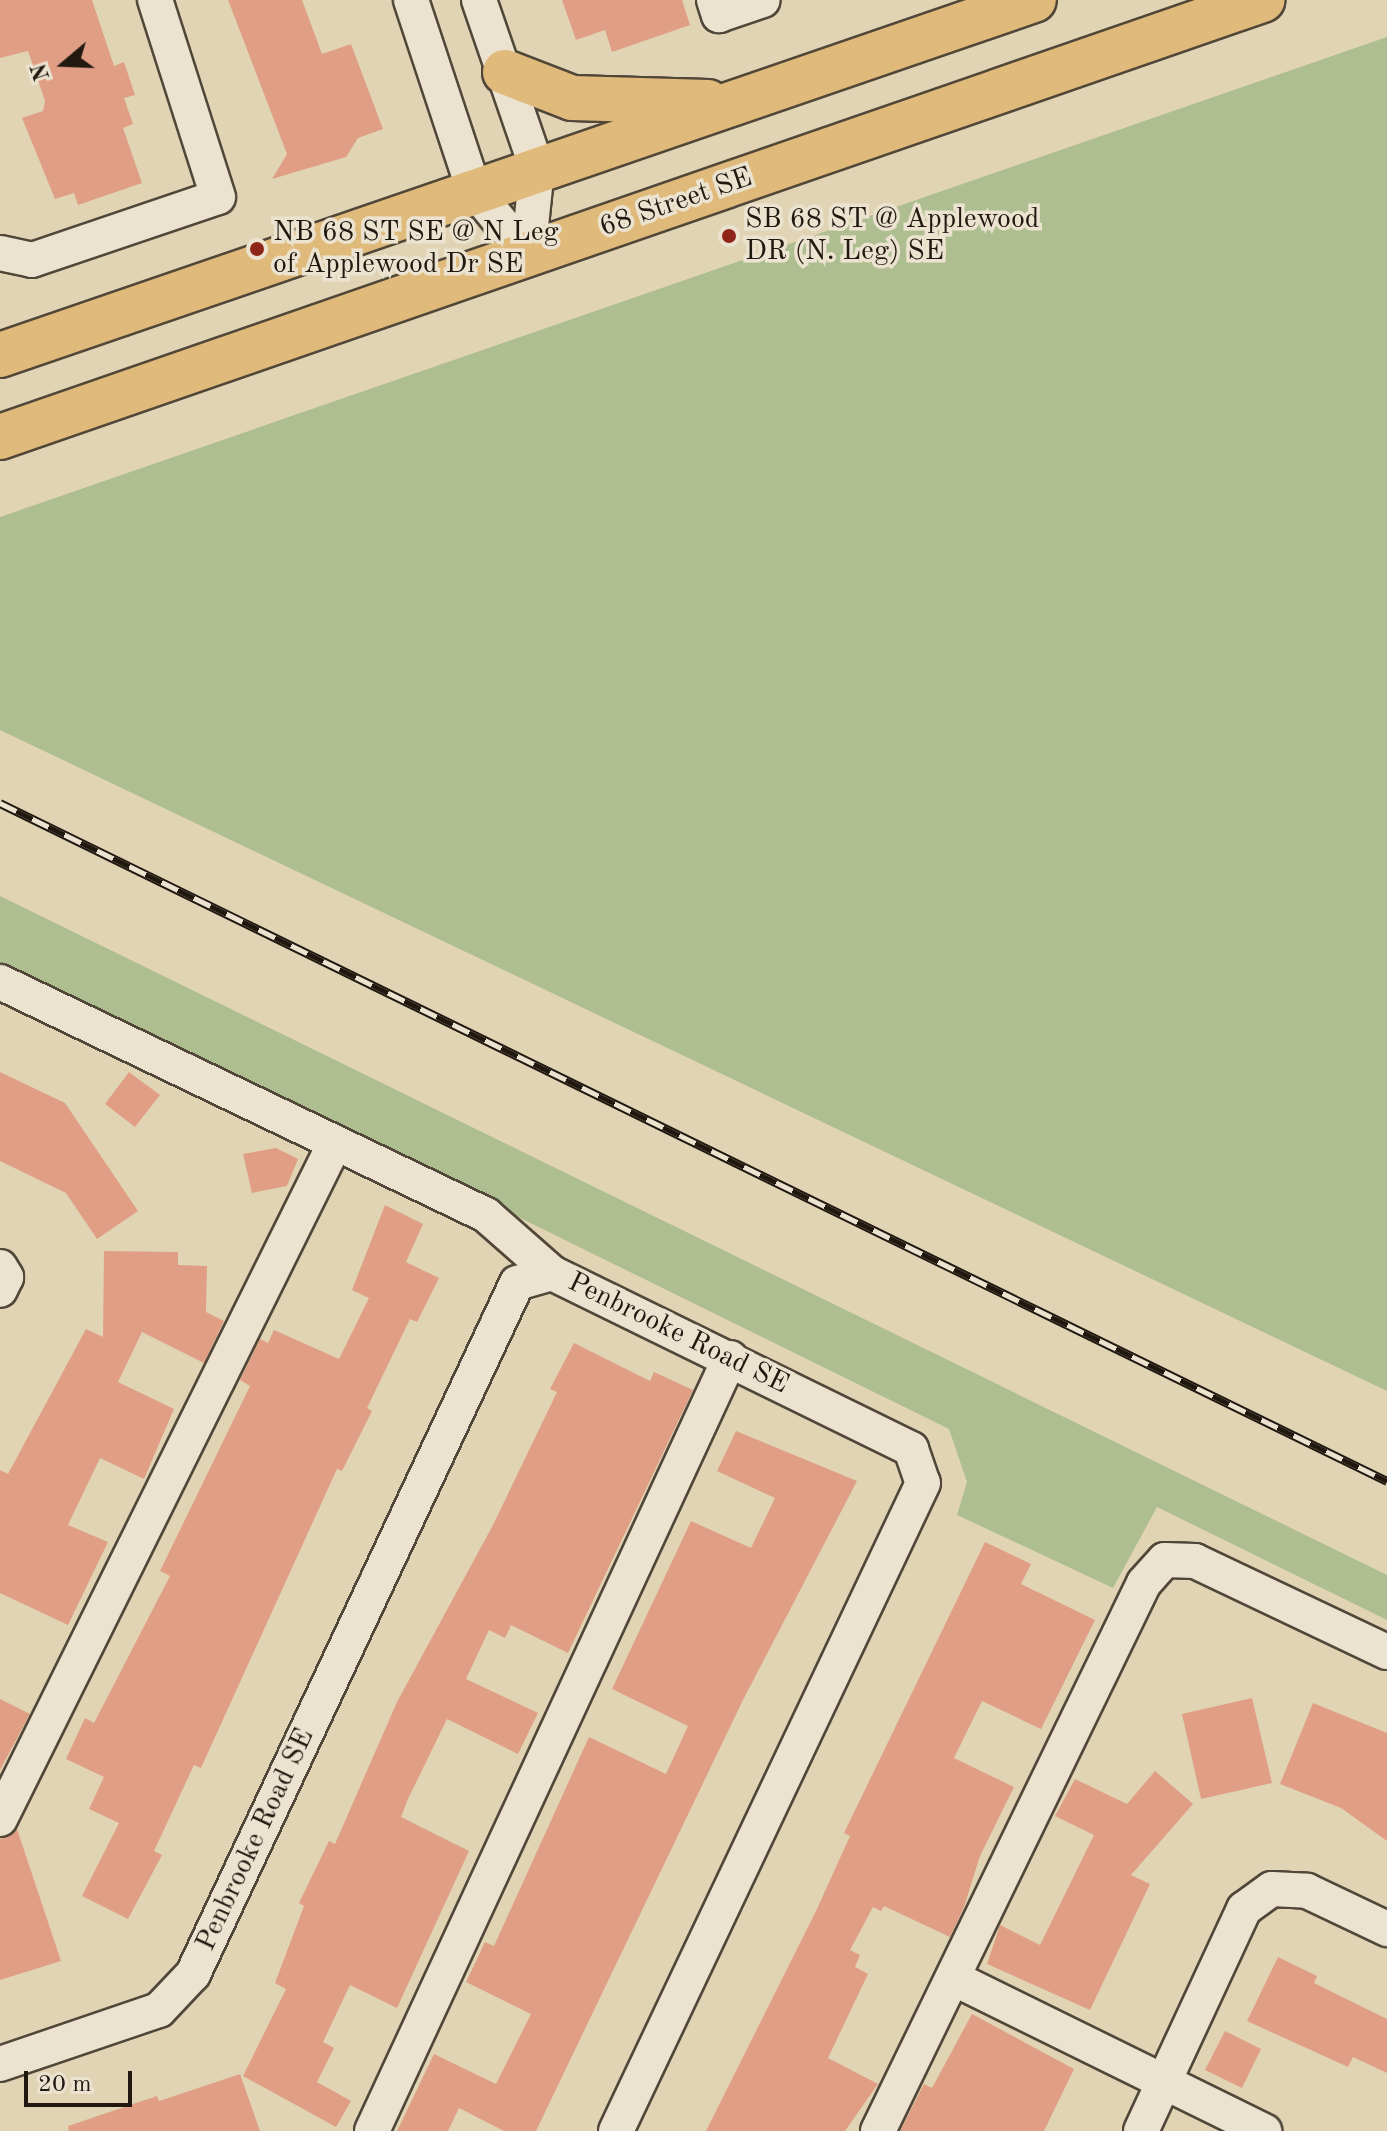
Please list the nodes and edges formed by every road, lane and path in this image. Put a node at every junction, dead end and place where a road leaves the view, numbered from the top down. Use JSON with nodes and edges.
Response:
{"nodes":[{"id":1,"x":155,"y":0,"type":"edge"},
{"id":2,"x":411,"y":0,"type":"edge"},
{"id":3,"x":479,"y":0,"type":"edge"},
{"id":4,"x":714,"y":0,"type":"edge"},
{"id":5,"x":763,"y":0,"type":"edge"},
{"id":6,"x":1034,"y":0,"type":"edge"},
{"id":7,"x":1262,"y":0,"type":"edge"},
{"id":8,"x":505,"y":72,"type":"junction"},
{"id":9,"x":734,"y":103,"type":"junction"},
{"id":10,"x":537,"y":168,"type":"junction"},
{"id":11,"x":474,"y":190,"type":"junction"},
{"id":12,"x":0,"y":253,"type":"edge"},
{"id":13,"x":528,"y":255,"type":"junction"},
{"id":14,"x":0,"y":355,"type":"edge"},
{"id":15,"x":0,"y":437,"type":"edge"},
{"id":16,"x":0,"y":982,"type":"edge"},
{"id":17,"x":334,"y":1145,"type":"junction"},
{"id":18,"x":0,"y":1267,"type":"edge"},
{"id":19,"x":552,"y":1273,"type":"junction"},
{"id":20,"x":0,"y":1290,"type":"edge"},
{"id":21,"x":730,"y":1358,"type":"junction"},
{"id":22,"x":1387,"y":1652,"type":"edge"},
{"id":23,"x":0,"y":1819,"type":"edge"},
{"id":24,"x":1387,"y":1929,"type":"edge"},
{"id":25,"x":953,"y":1978,"type":"junction"},
{"id":26,"x":0,"y":2064,"type":"edge"},
{"id":27,"x":1164,"y":2083,"type":"junction"},
{"id":28,"x":372,"y":2131,"type":"edge"},
{"id":29,"x":616,"y":2131,"type":"edge"},
{"id":30,"x":878,"y":2131,"type":"edge"},
{"id":31,"x":1141,"y":2131,"type":"edge"},
{"id":32,"x":1264,"y":2131,"type":"edge"}],
"edges":[{"from":1,"to":12,"type":"street"},
{"from":2,"to":11,"type":"street"},
{"from":3,"to":8,"type":"street"},
{"from":4,"to":5,"type":"street"},
{"from":6,"to":9,"type":"main road"},
{"from":7,"to":13,"type":"main road","name":"68 Street SE"},
{"from":8,"to":9,"type":"main road"},
{"from":8,"to":10,"type":"street"},
{"from":9,"to":10,"type":"main road"},
{"from":10,"to":11,"type":"main road"},
{"from":10,"to":13,"type":"street"},
{"from":11,"to":13,"type":"street"},
{"from":11,"to":14,"type":"main road"},
{"from":13,"to":15,"type":"main road","name":"68 Street SE"},
{"from":16,"to":17,"type":"street"},
{"from":17,"to":19,"type":"street"},
{"from":17,"to":23,"type":"street"},
{"from":18,"to":20,"type":"street"},
{"from":19,"to":21,"type":"street","name":"Penbrooke Road SE"},
{"from":19,"to":26,"type":"street","name":"Penbrooke Road SE"},
{"from":21,"to":28,"type":"street"},
{"from":21,"to":29,"type":"street","name":"Penbrooke Road SE"},
{"from":22,"to":25,"type":"street"},
{"from":24,"to":27,"type":"street"},
{"from":25,"to":27,"type":"street"},
{"from":25,"to":30,"type":"street"},
{"from":27,"to":31,"type":"street"},
{"from":27,"to":32,"type":"street"}]}
